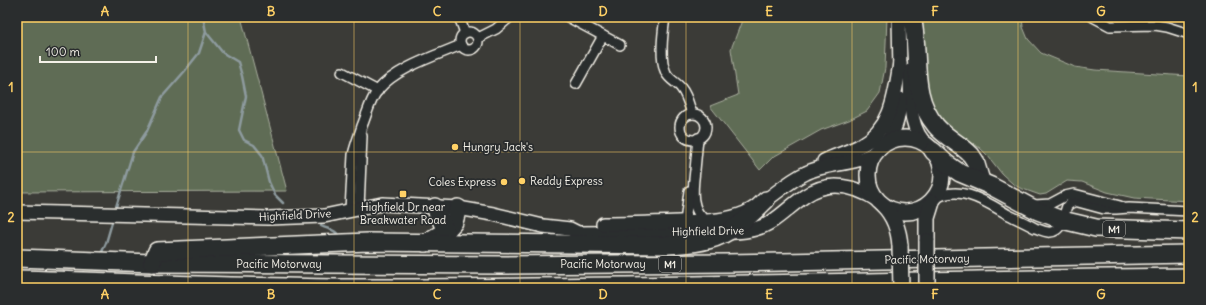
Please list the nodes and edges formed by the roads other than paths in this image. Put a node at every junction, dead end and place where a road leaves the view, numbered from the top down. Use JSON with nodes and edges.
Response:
{"nodes":[{"id":1,"x":459,"y":17,"type":"edge"},
{"id":2,"x":510,"y":17,"type":"edge"},
{"id":3,"x":568,"y":17,"type":"edge"},
{"id":4,"x":665,"y":17,"type":"edge"},
{"id":5,"x":899,"y":17,"type":"edge"},
{"id":6,"x":911,"y":17,"type":"edge"},
{"id":7,"x":1093,"y":17,"type":"edge"},
{"id":8,"x":465,"y":33,"type":"junction"},
{"id":9,"x":1189,"y":34,"type":"edge"},
{"id":10,"x":603,"y":36,"type":"junction"},
{"id":11,"x":478,"y":38,"type":"junction"},
{"id":12,"x":620,"y":45,"type":"dead end"},
{"id":13,"x":461,"y":46,"type":"junction"},
{"id":14,"x":900,"y":63,"type":"junction"},
{"id":15,"x":342,"y":72,"type":"dead end"},
{"id":16,"x":576,"y":84,"type":"dead end"},
{"id":17,"x":378,"y":90,"type":"junction"},
{"id":18,"x":692,"y":114,"type":"junction"},
{"id":19,"x":695,"y":139,"type":"junction"},
{"id":20,"x":931,"y":148,"type":"junction"},
{"id":21,"x":879,"y":150,"type":"junction"},
{"id":22,"x":806,"y":173,"type":"junction"},
{"id":23,"x":981,"y":181,"type":"junction"},
{"id":24,"x":766,"y":200,"type":"junction"},
{"id":25,"x":932,"y":201,"type":"junction"},
{"id":26,"x":880,"y":202,"type":"junction"},
{"id":27,"x":1023,"y":204,"type":"junction"},
{"id":28,"x":436,"y":207,"type":"junction"},
{"id":29,"x":458,"y":208,"type":"junction"},
{"id":30,"x":1128,"y":208,"type":"junction"},
{"id":31,"x":355,"y":209,"type":"junction"},
{"id":32,"x":1189,"y":211,"type":"edge"},
{"id":33,"x":17,"y":212,"type":"edge"},
{"id":34,"x":1062,"y":220,"type":"junction"},
{"id":35,"x":707,"y":221,"type":"junction"},
{"id":36,"x":685,"y":222,"type":"junction"},
{"id":37,"x":570,"y":229,"type":"junction"},
{"id":38,"x":446,"y":231,"type":"junction"},
{"id":39,"x":729,"y":231,"type":"junction"},
{"id":40,"x":1189,"y":231,"type":"edge"},
{"id":41,"x":697,"y":232,"type":"junction"},
{"id":42,"x":425,"y":244,"type":"junction"},
{"id":43,"x":1189,"y":254,"type":"edge"},
{"id":44,"x":17,"y":258,"type":"edge"},
{"id":45,"x":152,"y":263,"type":"junction"},
{"id":46,"x":1189,"y":277,"type":"edge"},
{"id":47,"x":17,"y":279,"type":"edge"},
{"id":48,"x":580,"y":287,"type":"edge"},
{"id":49,"x":901,"y":288,"type":"edge"},
{"id":50,"x":927,"y":288,"type":"edge"}],
"edges":[{"from":1,"to":8,"type":"street"},
{"from":2,"to":11,"type":"street"},
{"from":3,"to":10,"type":"street"},
{"from":4,"to":18,"type":"street"},
{"from":5,"to":14,"type":"street"},
{"from":6,"to":20,"type":"street"},
{"from":6,"to":23,"type":"highway"},
{"from":7,"to":9,"type":"street"},
{"from":8,"to":11,"type":"street"},
{"from":8,"to":13,"type":"street"},
{"from":10,"to":12,"type":"street"},
{"from":10,"to":16,"type":"street"},
{"from":11,"to":13,"type":"street"},
{"from":13,"to":17,"type":"street"},
{"from":14,"to":21,"type":"street"},
{"from":14,"to":22,"type":"street"},
{"from":15,"to":17,"type":"street"},
{"from":17,"to":31,"type":"street"},
{"from":18,"to":19,"type":"street"},
{"from":18,"to":19,"type":"street"},
{"from":19,"to":35,"type":"street"},
{"from":19,"to":36,"type":"street"},
{"from":20,"to":21,"type":"main road"},
{"from":20,"to":23,"type":"highway","number":"M1"},
{"from":20,"to":25,"type":"main road"},
{"from":21,"to":22,"type":"street","name":"Highfield Drive","number":"M1"},
{"from":21,"to":26,"type":"main road"},
{"from":22,"to":24,"type":"street","name":"Highfield Drive","number":"M1"},
{"from":23,"to":27,"type":"highway","number":"M1"},
{"from":24,"to":35,"type":"street","name":"Highfield Drive"},
{"from":24,"to":39,"type":"highway","number":"M1"},
{"from":25,"to":26,"type":"main road"},
{"from":25,"to":34,"type":"street"},
{"from":25,"to":50,"type":"main road","bridge":true},
{"from":26,"to":39,"type":"street","name":"Highfield Drive"},
{"from":26,"to":49,"type":"main road","bridge":true},
{"from":27,"to":30,"type":"street"},
{"from":27,"to":34,"type":"highway","number":"M1"},
{"from":28,"to":29,"type":"street","name":"Highfield Drive"},
{"from":28,"to":31,"type":"street","name":"Highfield Drive"},
{"from":28,"to":38,"type":"highway"},
{"from":29,"to":37,"type":"street","name":"Highfield Drive"},
{"from":29,"to":38,"type":"highway"},
{"from":30,"to":32,"type":"street"},
{"from":30,"to":34,"type":"street"},
{"from":31,"to":33,"type":"street","name":"Highfield Drive"},
{"from":34,"to":40,"type":"highway","number":"M1"},
{"from":35,"to":36,"type":"street","name":"Highfield Drive"},
{"from":36,"to":37,"type":"street","name":"Highfield Drive"},
{"from":36,"to":41,"type":"street"},
{"from":37,"to":41,"type":"street","name":"Highfield Drive"},
{"from":38,"to":42,"type":"highway"},
{"from":39,"to":41,"type":"street","name":"Highfield Drive"},
{"from":39,"to":42,"type":"highway","number":"M1"},
{"from":42,"to":45,"type":"highway","number":"M1"},
{"from":43,"to":45,"type":"highway","name":"Pacific Motorway","number":"M1"},
{"from":44,"to":45,"type":"highway","name":"Pacific Motorway","number":"M1"},
{"from":46,"to":48,"type":"highway","name":"Pacific Motorway","number":"M1"},
{"from":47,"to":48,"type":"highway","name":"Pacific Motorway","number":"M1"}]}
